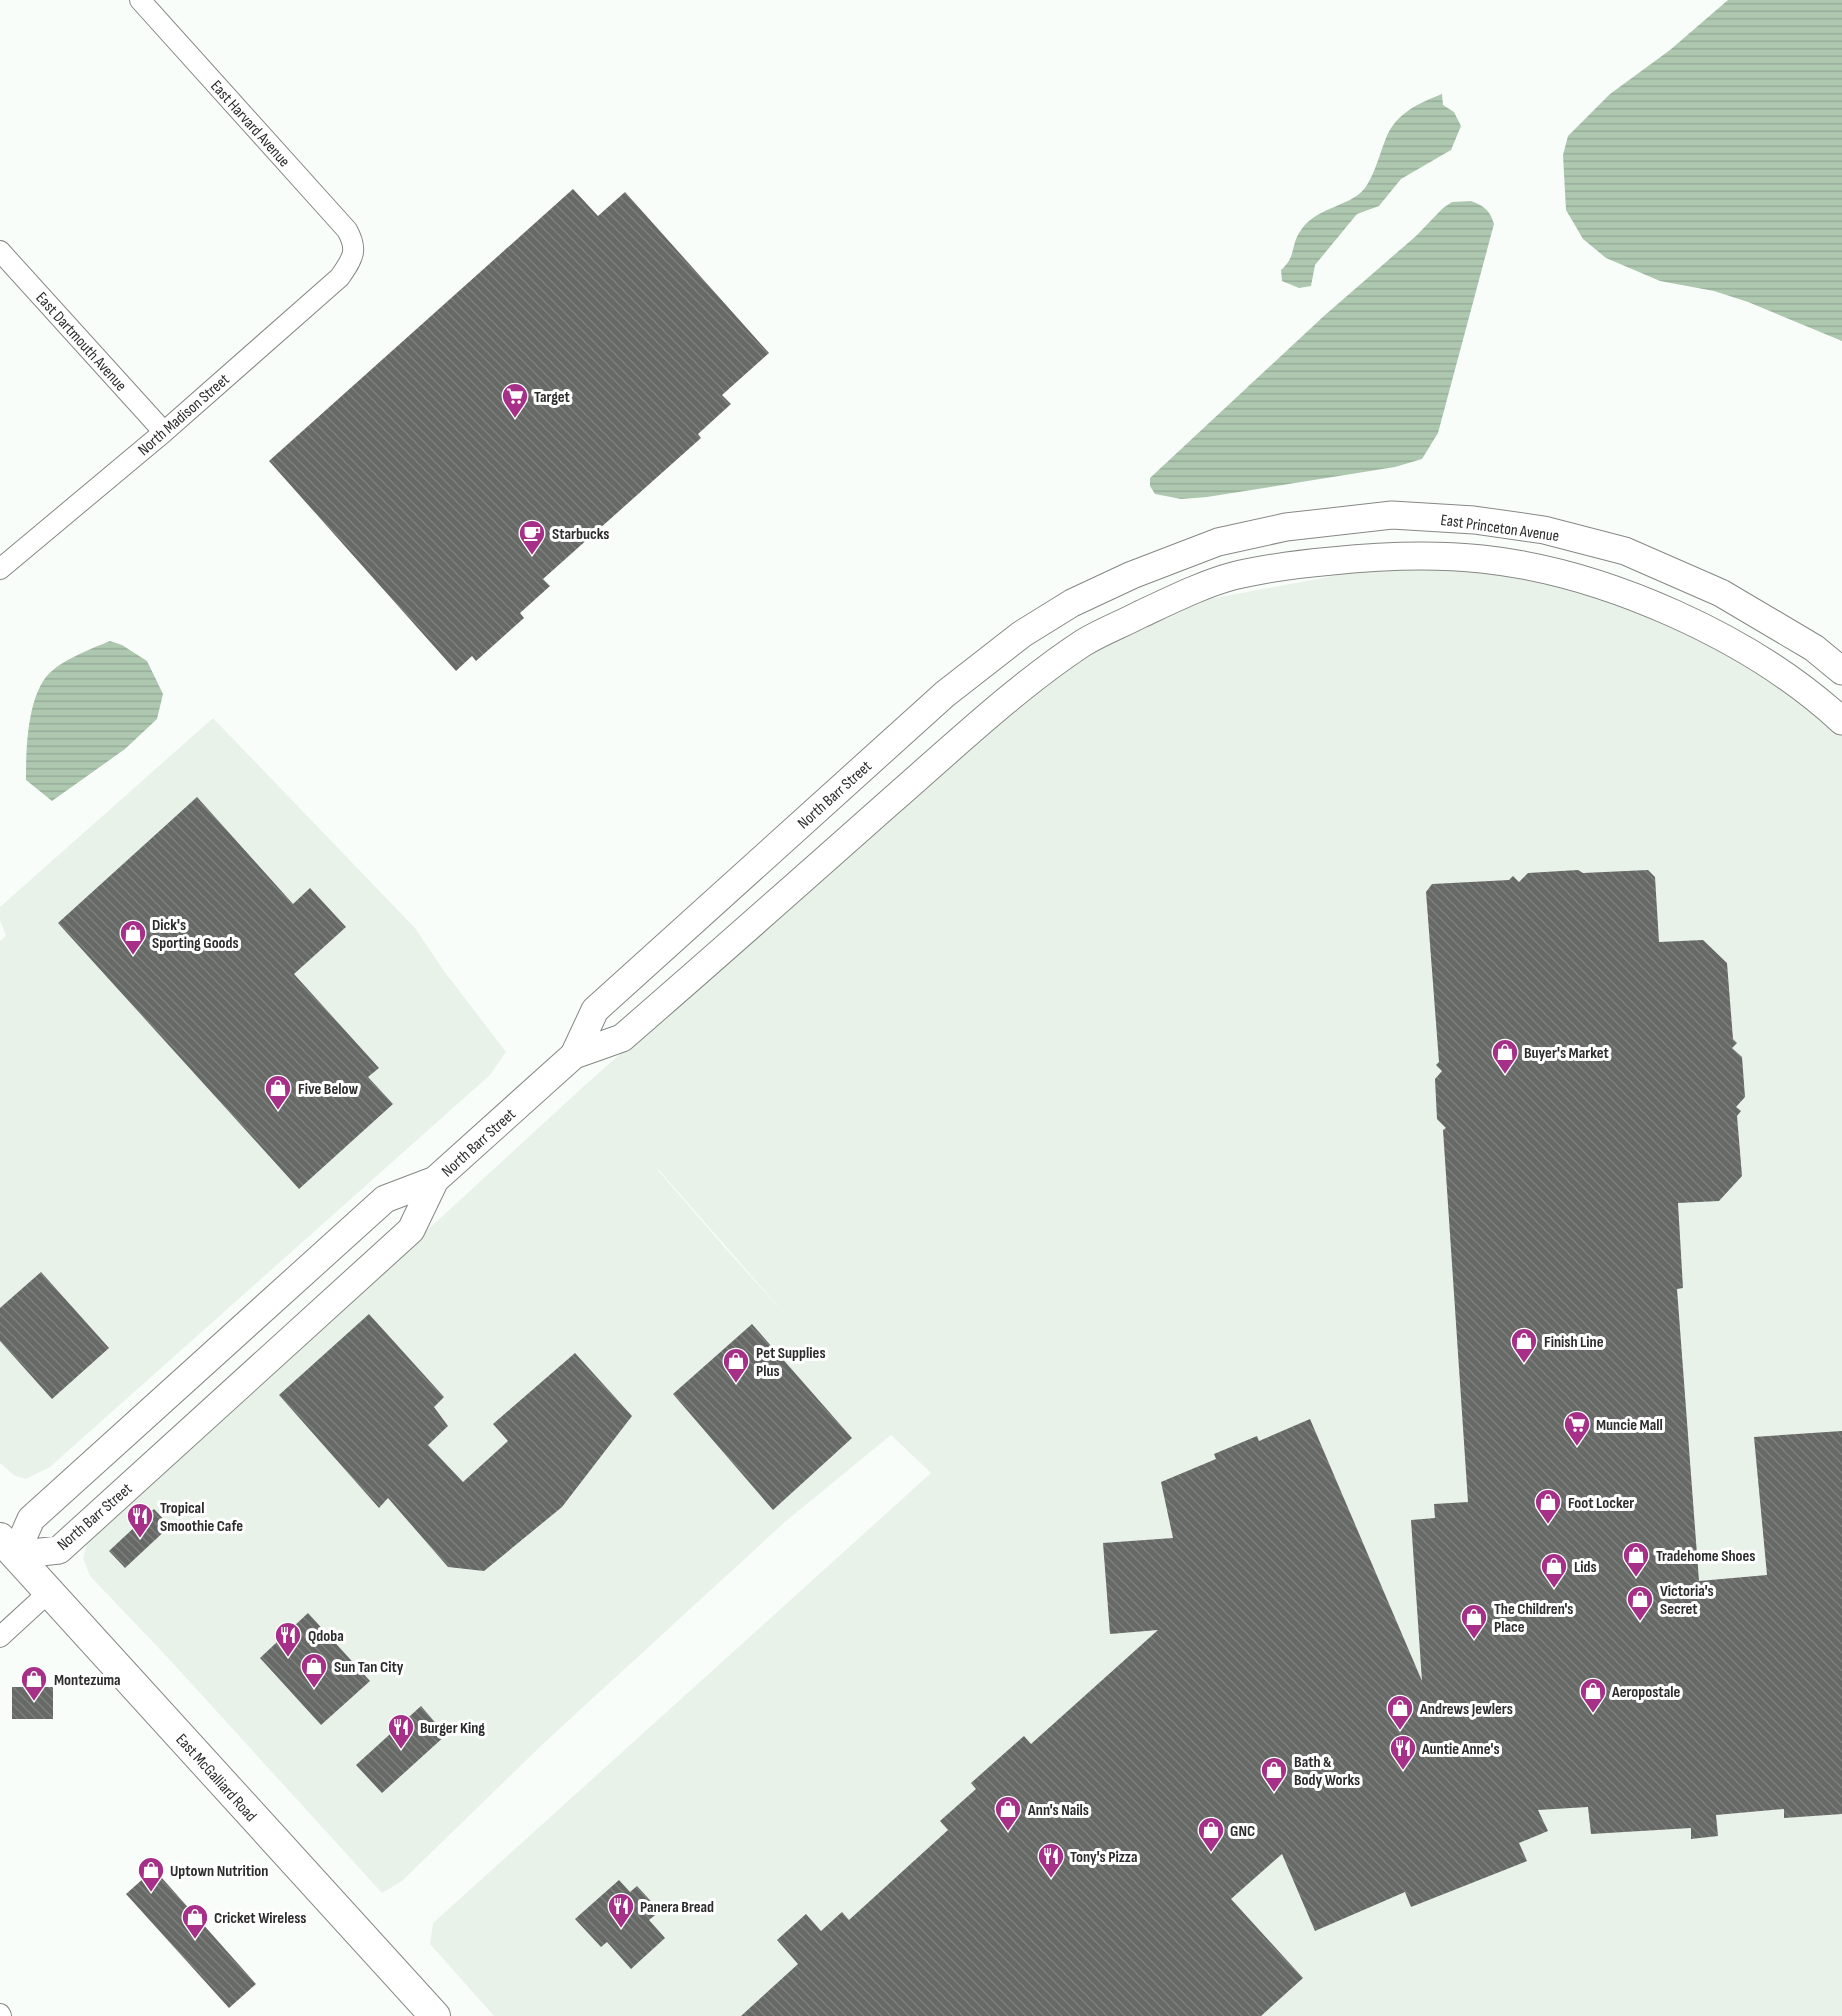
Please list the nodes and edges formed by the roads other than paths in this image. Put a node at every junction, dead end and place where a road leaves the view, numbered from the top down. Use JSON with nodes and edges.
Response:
{"nodes":[{"id":1,"x":140,"y":0,"type":"edge"},
{"id":2,"x":354,"y":250,"type":"joint"},
{"id":3,"x":0,"y":251,"type":"edge"},
{"id":4,"x":164,"y":432,"type":"junction"},
{"id":5,"x":0,"y":569,"type":"edge"},
{"id":6,"x":1132,"y":575,"type":"joint"},
{"id":7,"x":1160,"y":605,"type":"joint"},
{"id":8,"x":1842,"y":670,"type":"edge"},
{"id":9,"x":1842,"y":721,"type":"edge"},
{"id":10,"x":574,"y":1055,"type":"junction"},
{"id":11,"x":435,"y":1180,"type":"junction"},
{"id":12,"x":8,"y":1546,"type":"edge"},
{"id":13,"x":49,"y":1592,"type":"junction"},
{"id":14,"x":0,"y":1637,"type":"edge"},
{"id":15,"x":435,"y":2016,"type":"edge"}],
"edges":[{"from":1,"to":2,"type":"street","name":"East Harvard Avenue"},
{"from":2,"to":4,"type":"street","name":"North Madison Street"},
{"from":3,"to":4,"type":"street","name":"East Dartmouth Avenue"},
{"from":4,"to":5,"type":"street","name":"North Madison Street"},
{"from":6,"to":8,"type":"street","name":"East Princeton Avenue"},
{"from":6,"to":10,"type":"street","name":"North Barr Street"},
{"from":7,"to":9,"type":"street","name":"East Princeton Avenue"},
{"from":7,"to":10,"type":"street","name":"North Barr Street"},
{"from":10,"to":11,"type":"street","name":"North Barr Street"},
{"from":11,"to":12,"type":"street","name":"North Barr Street"},
{"from":11,"to":12,"type":"street","name":"North Barr Street"},
{"from":12,"to":13,"type":"main road","name":"East McGalliard Road"},
{"from":13,"to":14,"type":"street"},
{"from":13,"to":15,"type":"main road","name":"East McGalliard Road"}]}
